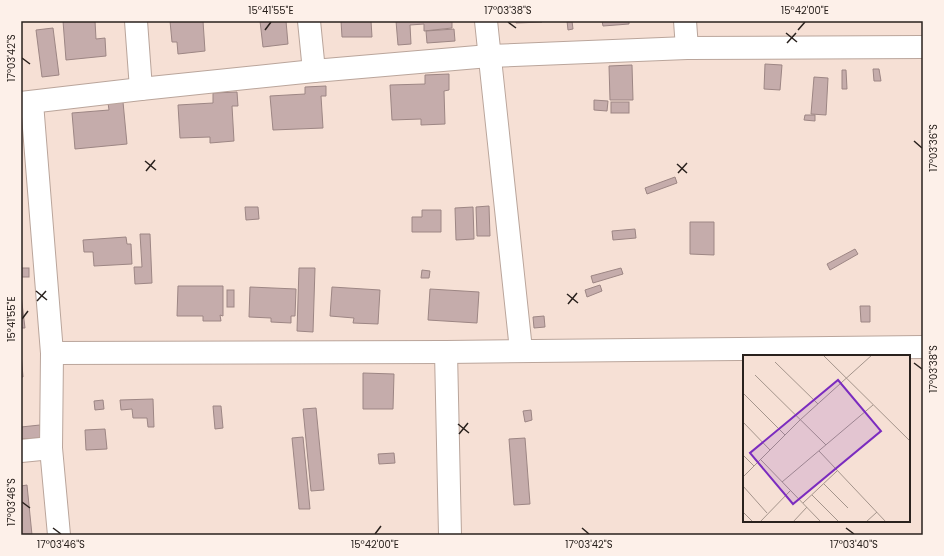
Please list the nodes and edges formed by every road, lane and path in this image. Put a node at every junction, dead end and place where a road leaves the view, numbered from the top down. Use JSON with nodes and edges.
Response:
{"nodes":[{"id":1,"x":136,"y":21,"type":"edge"},
{"id":2,"x":309,"y":21,"type":"edge"},
{"id":3,"x":486,"y":21,"type":"edge"},
{"id":4,"x":685,"y":21,"type":"edge"},
{"id":5,"x":923,"y":47,"type":"edge"},
{"id":6,"x":687,"y":48,"type":"junction"},
{"id":7,"x":489,"y":56,"type":"junction"},
{"id":8,"x":314,"y":71,"type":"junction"},
{"id":9,"x":141,"y":89,"type":"junction"},
{"id":10,"x":27,"y":103,"type":"edge"},
{"id":11,"x":923,"y":347,"type":"edge"},
{"id":12,"x":521,"y":350,"type":"junction"},
{"id":13,"x":446,"y":352,"type":"junction"},
{"id":14,"x":52,"y":353,"type":"junction"},
{"id":15,"x":51,"y":448,"type":"junction"},
{"id":16,"x":21,"y":451,"type":"edge"},
{"id":17,"x":60,"y":535,"type":"edge"},
{"id":18,"x":450,"y":535,"type":"edge"}],
"edges":[{"from":1,"to":9,"type":"street"},
{"from":2,"to":8,"type":"street"},
{"from":3,"to":7,"type":"street"},
{"from":4,"to":6,"type":"street"},
{"from":5,"to":6,"type":"street"},
{"from":6,"to":7,"type":"street"},
{"from":7,"to":8,"type":"street"},
{"from":7,"to":12,"type":"street"},
{"from":8,"to":9,"type":"street"},
{"from":9,"to":10,"type":"street"},
{"from":10,"to":14,"type":"street"},
{"from":11,"to":12,"type":"street"},
{"from":12,"to":13,"type":"street"},
{"from":13,"to":14,"type":"street"},
{"from":13,"to":18,"type":"street"},
{"from":14,"to":15,"type":"street"},
{"from":15,"to":16,"type":"street"},
{"from":15,"to":17,"type":"street"}]}
